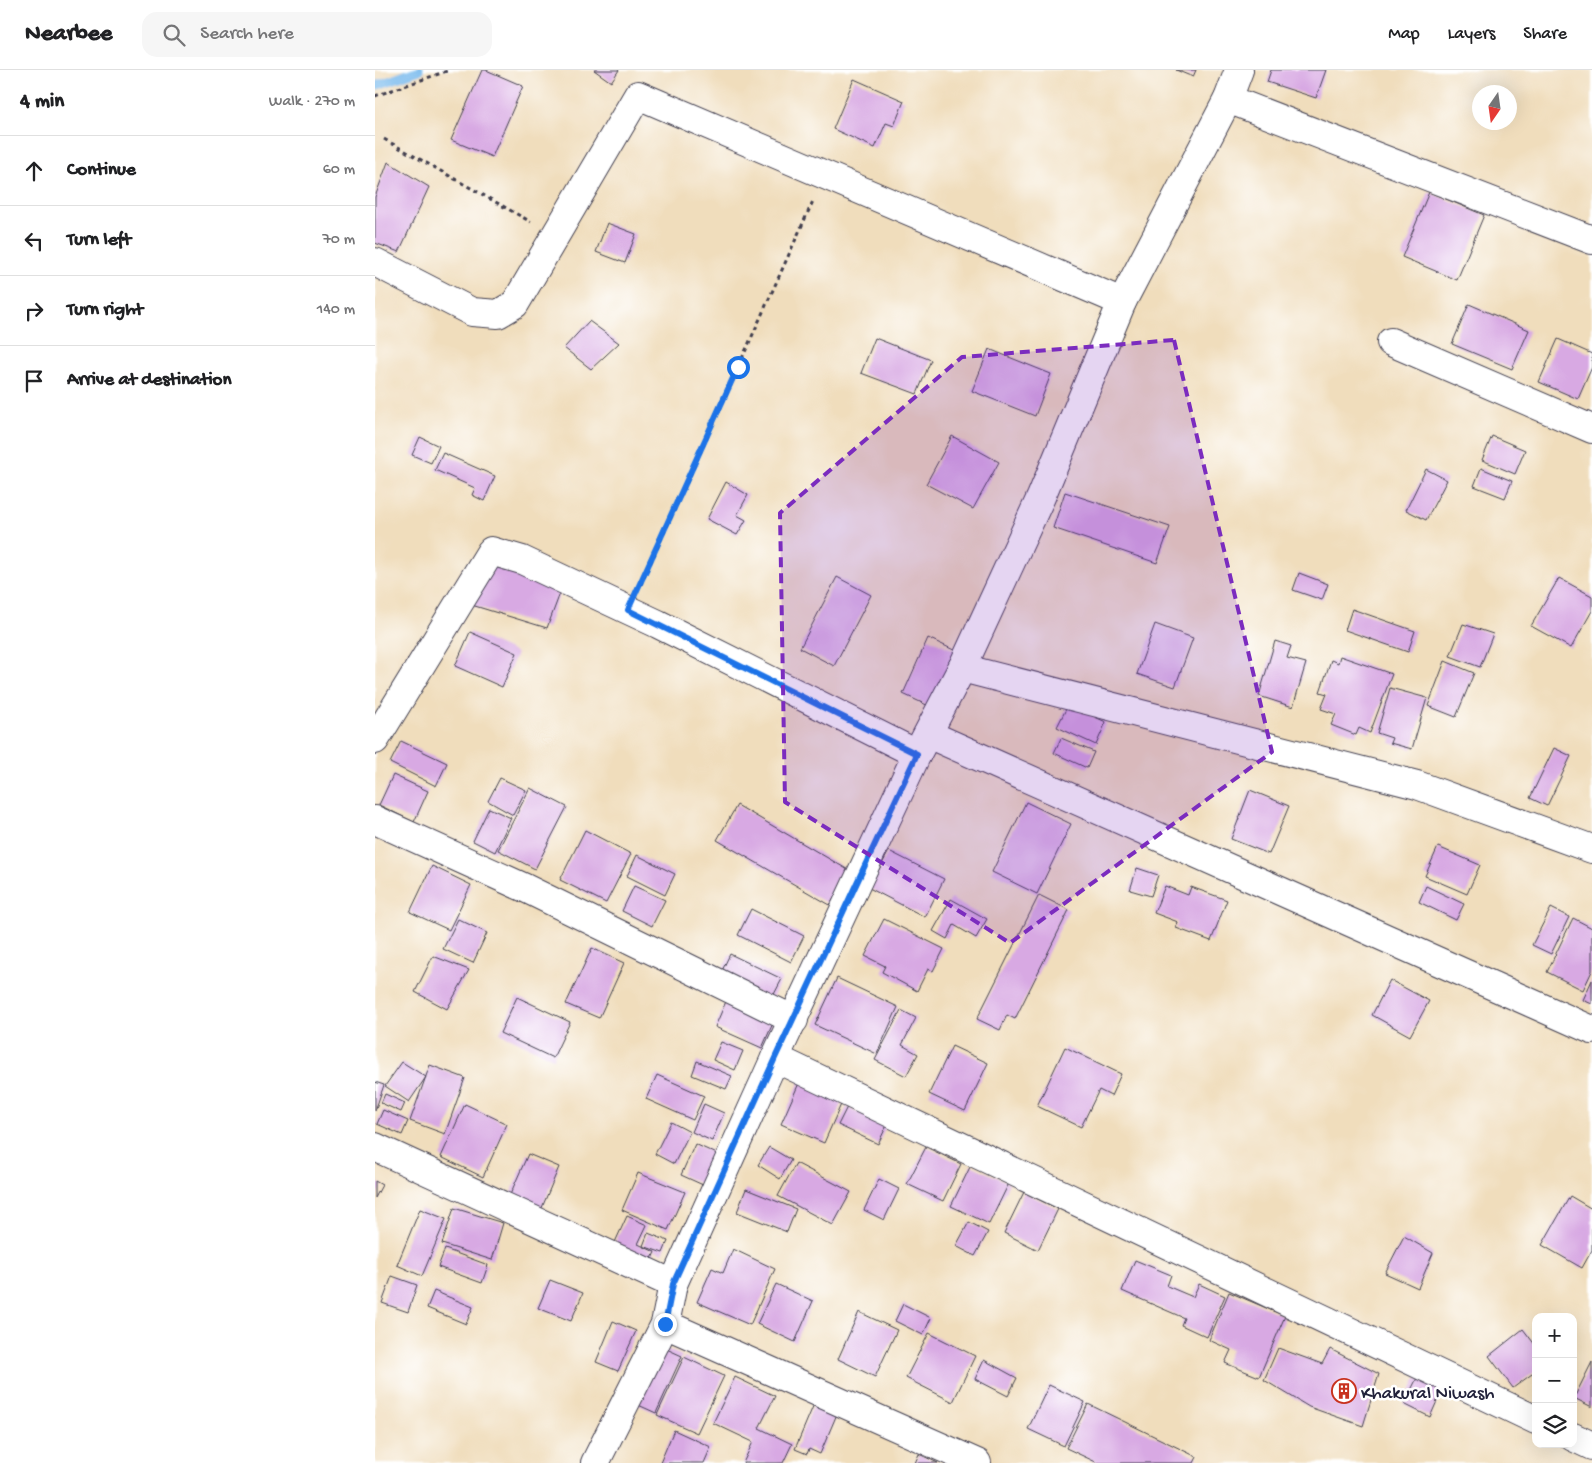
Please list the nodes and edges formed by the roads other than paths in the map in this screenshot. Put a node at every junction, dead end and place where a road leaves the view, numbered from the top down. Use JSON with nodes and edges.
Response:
{"nodes":[{"id":1,"x":1239,"y":70,"type":"edge"},
{"id":2,"x":1228,"y":99,"type":"junction"},
{"id":3,"x":1592,"y":240,"type":"edge"},
{"id":4,"x":375,"y":262,"type":"edge"},
{"id":5,"x":1122,"y":302,"type":"junction"},
{"id":6,"x":1391,"y":342,"type":"dead end"},
{"id":7,"x":1592,"y":429,"type":"edge"},
{"id":8,"x":962,"y":668,"type":"junction"},
{"id":9,"x":375,"y":740,"type":"edge"},
{"id":10,"x":922,"y":744,"type":"junction"},
{"id":11,"x":375,"y":820,"type":"edge"},
{"id":12,"x":1592,"y":849,"type":"edge"},
{"id":13,"x":794,"y":1020,"type":"junction"},
{"id":14,"x":1592,"y":1030,"type":"edge"},
{"id":15,"x":775,"y":1058,"type":"junction"},
{"id":16,"x":375,"y":1147,"type":"edge"},
{"id":17,"x":673,"y":1284,"type":"junction"},
{"id":18,"x":665,"y":1324,"type":"junction"},
{"id":19,"x":1532,"y":1418,"type":"edge"},
{"id":20,"x":1577,"y":1440,"type":"edge"},
{"id":21,"x":1592,"y":1446,"type":"edge"},
{"id":22,"x":595,"y":1463,"type":"edge"},
{"id":23,"x":977,"y":1463,"type":"edge"}],
"edges":[{"from":1,"to":2,"type":"street"},
{"from":2,"to":3,"type":"street"},
{"from":2,"to":5,"type":"street"},
{"from":4,"to":5,"type":"street"},
{"from":5,"to":8,"type":"street"},
{"from":6,"to":7,"type":"street"},
{"from":8,"to":10,"type":"street"},
{"from":8,"to":12,"type":"street"},
{"from":9,"to":10,"type":"street"},
{"from":10,"to":13,"type":"street"},
{"from":10,"to":14,"type":"street"},
{"from":11,"to":13,"type":"street"},
{"from":13,"to":15,"type":"street"},
{"from":15,"to":17,"type":"street"},
{"from":15,"to":19,"type":"street"},
{"from":16,"to":17,"type":"street"},
{"from":17,"to":18,"type":"street"},
{"from":18,"to":22,"type":"street"},
{"from":18,"to":23,"type":"street"},
{"from":20,"to":21,"type":"street"}]}
